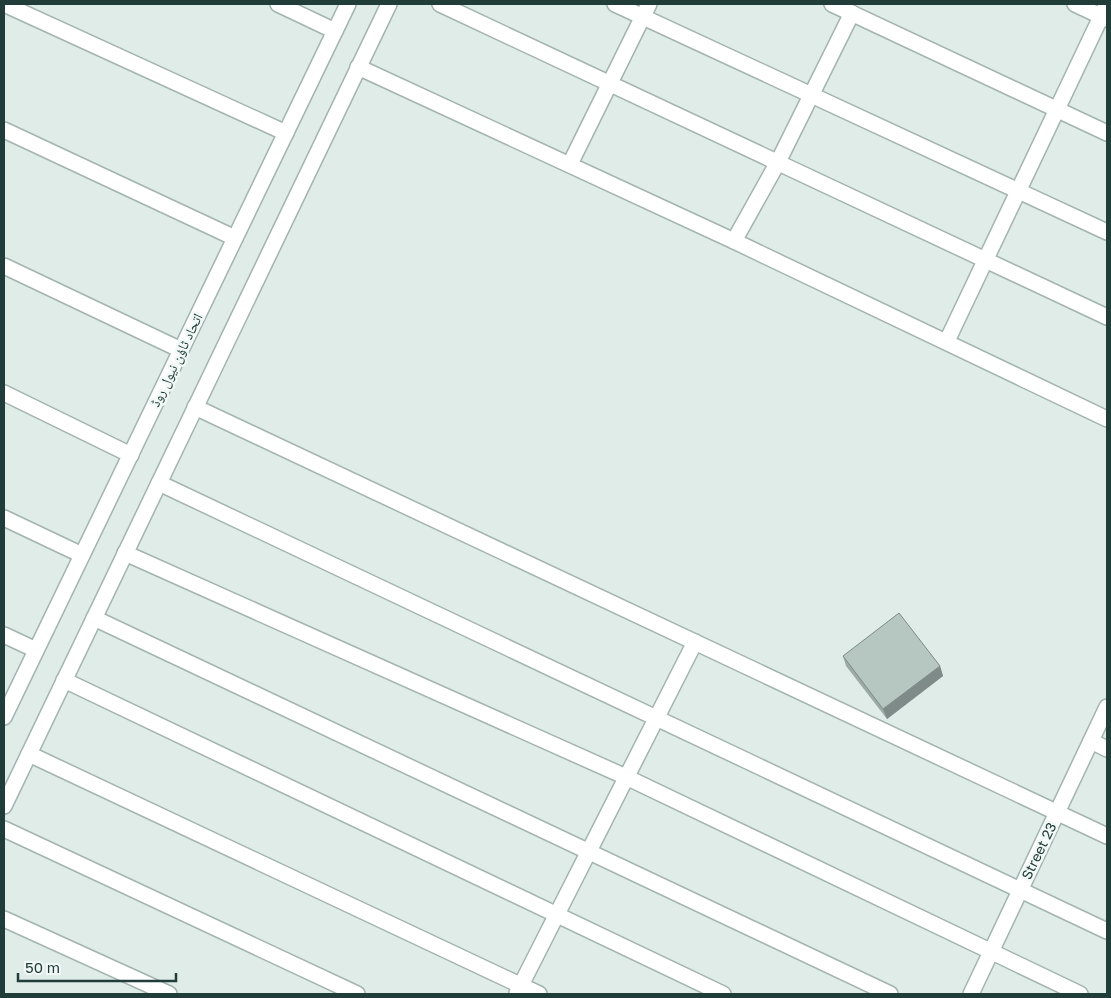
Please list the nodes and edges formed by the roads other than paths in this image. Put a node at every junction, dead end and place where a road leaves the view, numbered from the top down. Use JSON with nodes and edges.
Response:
{"nodes":[{"id":1,"x":4,"y":4,"type":"edge"},
{"id":2,"x":278,"y":4,"type":"edge"},
{"id":3,"x":348,"y":4,"type":"edge"},
{"id":4,"x":389,"y":4,"type":"edge"},
{"id":5,"x":440,"y":4,"type":"edge"},
{"id":6,"x":615,"y":4,"type":"edge"},
{"id":7,"x":832,"y":4,"type":"edge"},
{"id":8,"x":1076,"y":4,"type":"edge"},
{"id":9,"x":646,"y":10,"type":"edge"},
{"id":10,"x":852,"y":13,"type":"junction"},
{"id":11,"x":1105,"y":13,"type":"edge"},
{"id":12,"x":335,"y":31,"type":"junction"},
{"id":13,"x":358,"y":67,"type":"junction"},
{"id":14,"x":610,"y":83,"type":"junction"},
{"id":15,"x":812,"y":95,"type":"junction"},
{"id":16,"x":1056,"y":110,"type":"junction"},
{"id":17,"x":4,"y":130,"type":"edge"},
{"id":18,"x":286,"y":133,"type":"junction"},
{"id":19,"x":1107,"y":133,"type":"edge"},
{"id":20,"x":778,"y":162,"type":"junction"},
{"id":21,"x":570,"y":164,"type":"junction"},
{"id":22,"x":1019,"y":192,"type":"junction"},
{"id":23,"x":1107,"y":232,"type":"edge"},
{"id":24,"x":235,"y":238,"type":"junction"},
{"id":25,"x":734,"y":242,"type":"junction"},
{"id":26,"x":987,"y":260,"type":"junction"},
{"id":27,"x":4,"y":266,"type":"edge"},
{"id":28,"x":1107,"y":317,"type":"edge"},
{"id":29,"x":947,"y":341,"type":"junction"},
{"id":30,"x":181,"y":350,"type":"junction"},
{"id":31,"x":4,"y":394,"type":"edge"},
{"id":32,"x":195,"y":407,"type":"junction"},
{"id":33,"x":1107,"y":419,"type":"edge"},
{"id":34,"x":131,"y":454,"type":"junction"},
{"id":35,"x":159,"y":482,"type":"junction"},
{"id":36,"x":4,"y":518,"type":"edge"},
{"id":37,"x":125,"y":553,"type":"junction"},
{"id":38,"x":82,"y":555,"type":"junction"},
{"id":39,"x":94,"y":618,"type":"junction"},
{"id":40,"x":4,"y":635,"type":"edge"},
{"id":41,"x":695,"y":642,"type":"junction"},
{"id":42,"x":36,"y":650,"type":"junction"},
{"id":43,"x":64,"y":680,"type":"junction"},
{"id":44,"x":1107,"y":708,"type":"edge"},
{"id":45,"x":4,"y":717,"type":"edge"},
{"id":46,"x":656,"y":718,"type":"junction"},
{"id":47,"x":1091,"y":741,"type":"junction"},
{"id":48,"x":1107,"y":749,"type":"edge"},
{"id":49,"x":29,"y":754,"type":"junction"},
{"id":50,"x":626,"y":777,"type":"junction"},
{"id":51,"x":4,"y":806,"type":"edge"},
{"id":52,"x":1057,"y":812,"type":"junction"},
{"id":53,"x":4,"y":829,"type":"edge"},
{"id":54,"x":1107,"y":836,"type":"edge"},
{"id":55,"x":588,"y":852,"type":"junction"},
{"id":56,"x":1020,"y":890,"type":"junction"},
{"id":57,"x":556,"y":915,"type":"junction"},
{"id":58,"x":4,"y":919,"type":"edge"},
{"id":59,"x":1107,"y":931,"type":"edge"},
{"id":60,"x":992,"y":952,"type":"junction"},
{"id":61,"x":518,"y":990,"type":"edge"},
{"id":62,"x":169,"y":994,"type":"edge"},
{"id":63,"x":357,"y":994,"type":"edge"},
{"id":64,"x":539,"y":994,"type":"edge"},
{"id":65,"x":723,"y":994,"type":"edge"},
{"id":66,"x":890,"y":994,"type":"edge"},
{"id":67,"x":971,"y":994,"type":"edge"},
{"id":68,"x":1080,"y":994,"type":"edge"}],
"edges":[{"from":1,"to":18,"type":"street"},
{"from":2,"to":12,"type":"street"},
{"from":3,"to":12,"type":"street","name":"اتحاد ٹاؤن نیول روڈ"},
{"from":4,"to":13,"type":"street"},
{"from":5,"to":14,"type":"street"},
{"from":6,"to":9,"type":"street"},
{"from":7,"to":10,"type":"street"},
{"from":8,"to":11,"type":"street"},
{"from":9,"to":14,"type":"street"},
{"from":9,"to":15,"type":"street"},
{"from":10,"to":15,"type":"street"},
{"from":10,"to":16,"type":"street"},
{"from":11,"to":16,"type":"street"},
{"from":12,"to":18,"type":"street","name":"اتحاد ٹاؤن نیول روڈ"},
{"from":13,"to":21,"type":"street"},
{"from":13,"to":32,"type":"street"},
{"from":14,"to":20,"type":"street"},
{"from":14,"to":21,"type":"street"},
{"from":15,"to":20,"type":"street"},
{"from":15,"to":22,"type":"street"},
{"from":16,"to":19,"type":"street"},
{"from":16,"to":22,"type":"street"},
{"from":17,"to":24,"type":"street"},
{"from":18,"to":24,"type":"street","name":"اتحاد ٹاؤن نیول روڈ"},
{"from":20,"to":25,"type":"street"},
{"from":20,"to":26,"type":"street"},
{"from":21,"to":25,"type":"street"},
{"from":22,"to":23,"type":"street"},
{"from":22,"to":26,"type":"street"},
{"from":24,"to":30,"type":"street","name":"اتحاد ٹاؤن نیول روڈ"},
{"from":25,"to":29,"type":"street"},
{"from":26,"to":28,"type":"street"},
{"from":26,"to":29,"type":"street"},
{"from":27,"to":30,"type":"street"},
{"from":29,"to":33,"type":"street"},
{"from":30,"to":34,"type":"street","name":"اتحاد ٹاؤن نیول روڈ"},
{"from":31,"to":34,"type":"street"},
{"from":32,"to":35,"type":"street"},
{"from":32,"to":41,"type":"street"},
{"from":34,"to":38,"type":"street","name":"اتحاد ٹاؤن نیول روڈ"},
{"from":35,"to":37,"type":"street"},
{"from":35,"to":46,"type":"street"},
{"from":36,"to":38,"type":"street"},
{"from":37,"to":39,"type":"street"},
{"from":37,"to":50,"type":"street"},
{"from":38,"to":42,"type":"street","name":"اتحاد ٹاؤن نیول روڈ"},
{"from":39,"to":43,"type":"street"},
{"from":39,"to":55,"type":"street"},
{"from":40,"to":42,"type":"street"},
{"from":41,"to":46,"type":"street"},
{"from":41,"to":52,"type":"street"},
{"from":42,"to":45,"type":"street","name":"اتحاد ٹاؤن نیول روڈ"},
{"from":43,"to":49,"type":"street"},
{"from":43,"to":57,"type":"street"},
{"from":44,"to":47,"type":"street","name":"Street 23"},
{"from":46,"to":50,"type":"street"},
{"from":46,"to":56,"type":"street"},
{"from":47,"to":48,"type":"street"},
{"from":47,"to":52,"type":"street","name":"Street 23"},
{"from":49,"to":51,"type":"street"},
{"from":49,"to":61,"type":"street"},
{"from":50,"to":55,"type":"street"},
{"from":50,"to":60,"type":"street"},
{"from":52,"to":54,"type":"street"},
{"from":52,"to":56,"type":"street","name":"Street 23"},
{"from":53,"to":63,"type":"street"},
{"from":55,"to":57,"type":"street"},
{"from":55,"to":66,"type":"street"},
{"from":56,"to":59,"type":"street"},
{"from":56,"to":60,"type":"street","name":"Street 23"},
{"from":57,"to":61,"type":"street"},
{"from":57,"to":65,"type":"street"},
{"from":58,"to":62,"type":"street"},
{"from":60,"to":67,"type":"street","name":"Street 23"},
{"from":60,"to":68,"type":"street"},
{"from":61,"to":64,"type":"street"}]}
